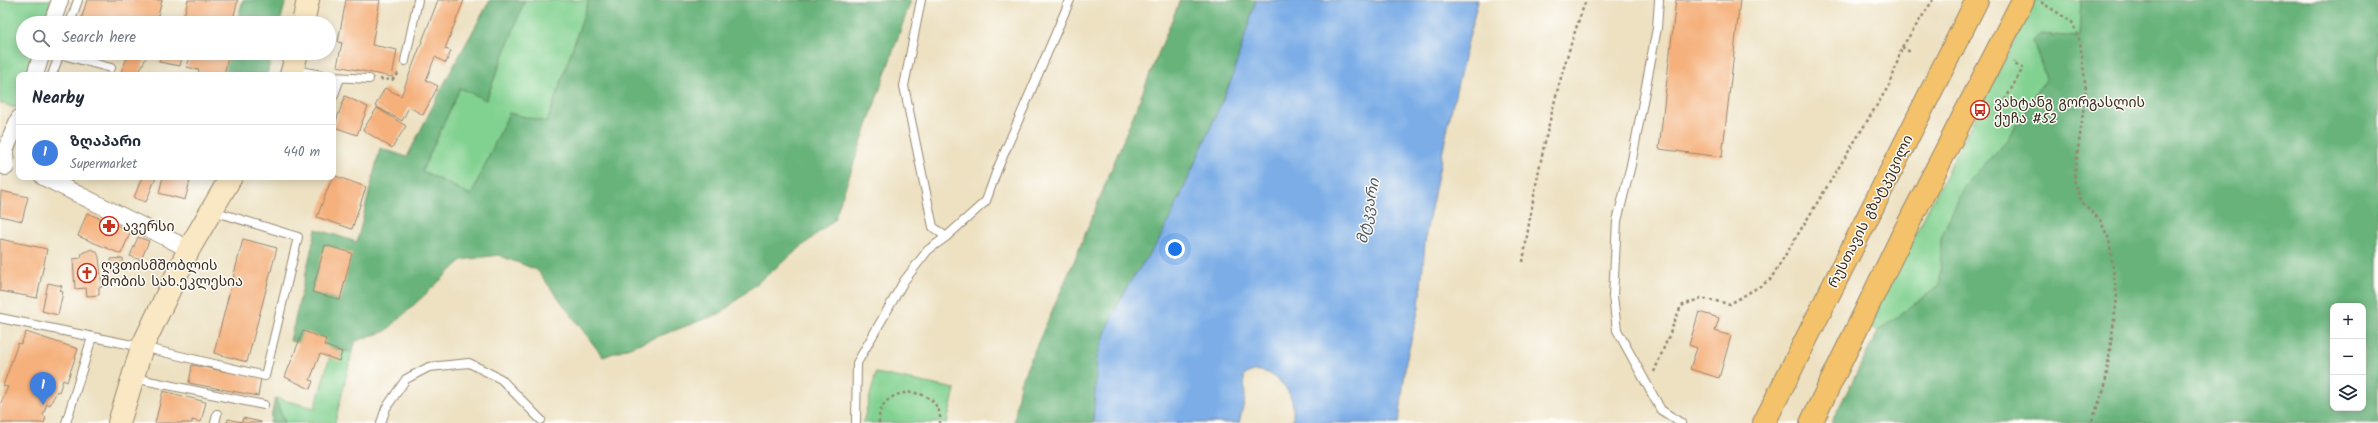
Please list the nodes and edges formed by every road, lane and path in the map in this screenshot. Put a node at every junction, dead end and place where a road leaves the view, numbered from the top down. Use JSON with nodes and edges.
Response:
{"nodes":[{"id":1,"x":60,"y":0,"type":"edge"},
{"id":2,"x":78,"y":0,"type":"edge"},
{"id":3,"x":308,"y":0,"type":"edge"},
{"id":4,"x":418,"y":0,"type":"edge"},
{"id":5,"x":921,"y":0,"type":"edge"},
{"id":6,"x":1070,"y":0,"type":"edge"},
{"id":7,"x":1586,"y":0,"type":"edge"},
{"id":8,"x":1659,"y":0,"type":"edge"},
{"id":9,"x":1934,"y":0,"type":"edge"},
{"id":10,"x":1977,"y":0,"type":"edge"},
{"id":11,"x":2023,"y":0,"type":"edge"},
{"id":12,"x":2037,"y":0,"type":"edge"},
{"id":13,"x":54,"y":16,"type":"edge"},
{"id":14,"x":72,"y":16,"type":"edge"},
{"id":15,"x":305,"y":16,"type":"edge"},
{"id":16,"x":1902,"y":46,"type":"junction"},
{"id":17,"x":1912,"y":52,"type":"dead end"},
{"id":18,"x":40,"y":60,"type":"edge"},
{"id":19,"x":57,"y":60,"type":"edge"},
{"id":20,"x":81,"y":60,"type":"edge"},
{"id":21,"x":405,"y":61,"type":"joint"},
{"id":22,"x":294,"y":66,"type":"edge"},
{"id":23,"x":111,"y":68,"type":"dead end"},
{"id":24,"x":2023,"y":68,"type":"dead end"},
{"id":25,"x":36,"y":72,"type":"edge"},
{"id":26,"x":53,"y":72,"type":"edge"},
{"id":27,"x":313,"y":72,"type":"edge"},
{"id":28,"x":336,"y":78,"type":"edge"},
{"id":29,"x":369,"y":79,"type":"joint"},
{"id":30,"x":2005,"y":100,"type":"dead end"},
{"id":31,"x":16,"y":128,"type":"edge"},
{"id":32,"x":6,"y":160,"type":"edge"},
{"id":33,"x":49,"y":180,"type":"edge"},
{"id":34,"x":229,"y":180,"type":"edge"},
{"id":35,"x":211,"y":211,"type":"junction"},
{"id":36,"x":946,"y":237,"type":"junction"},
{"id":37,"x":189,"y":249,"type":"junction"},
{"id":38,"x":1523,"y":262,"type":"dead end"},
{"id":39,"x":0,"y":318,"type":"edge"},
{"id":40,"x":92,"y":336,"type":"junction"},
{"id":41,"x":142,"y":346,"type":"junction"},
{"id":42,"x":133,"y":378,"type":"junction"},
{"id":43,"x":1648,"y":386,"type":"junction"},
{"id":44,"x":264,"y":405,"type":"dead end"},
{"id":45,"x":217,"y":414,"type":"dead end"},
{"id":46,"x":540,"y":420,"type":"dead end"},
{"id":47,"x":66,"y":423,"type":"edge"},
{"id":48,"x":119,"y":423,"type":"edge"},
{"id":49,"x":215,"y":423,"type":"edge"},
{"id":50,"x":381,"y":423,"type":"edge"},
{"id":51,"x":856,"y":423,"type":"edge"},
{"id":52,"x":879,"y":423,"type":"edge"},
{"id":53,"x":940,"y":423,"type":"edge"},
{"id":54,"x":1681,"y":423,"type":"edge"},
{"id":55,"x":1764,"y":423,"type":"edge"},
{"id":56,"x":1811,"y":423,"type":"edge"},
{"id":57,"x":2091,"y":423,"type":"edge"}],
"edges":[{"from":1,"to":13,"type":"street"},
{"from":2,"to":14,"type":"lane"},
{"from":3,"to":15,"type":"main road"},
{"from":4,"to":21,"type":"lane"},
{"from":5,"to":36,"type":"lane"},
{"from":6,"to":36,"type":"lane"},
{"from":7,"to":38,"type":"path"},
{"from":8,"to":43,"type":"lane"},
{"from":9,"to":16,"type":"path"},
{"from":10,"to":55,"type":"highway","name":"რუსთავის გზატკეცილი"},
{"from":11,"to":56,"type":"highway"},
{"from":12,"to":57,"type":"path"},
{"from":16,"to":17,"type":"path"},
{"from":16,"to":43,"type":"path"},
{"from":18,"to":25,"type":"street"},
{"from":19,"to":26,"type":"lane"},
{"from":20,"to":23,"type":"lane"},
{"from":21,"to":29,"type":"path"},
{"from":22,"to":27,"type":"lane"},
{"from":24,"to":30,"type":"path"},
{"from":28,"to":29,"type":"lane"},
{"from":31,"to":32,"type":"street"},
{"from":33,"to":37,"type":"street"},
{"from":34,"to":35,"type":"main road"},
{"from":35,"to":37,"type":"main road"},
{"from":35,"to":41,"type":"lane"},
{"from":36,"to":51,"type":"lane"},
{"from":37,"to":41,"type":"main road"},
{"from":39,"to":40,"type":"lane"},
{"from":40,"to":41,"type":"lane"},
{"from":40,"to":47,"type":"lane"},
{"from":41,"to":42,"type":"main road"},
{"from":42,"to":44,"type":"lane"},
{"from":42,"to":48,"type":"main road"},
{"from":43,"to":54,"type":"lane"},
{"from":45,"to":49,"type":"lane"},
{"from":46,"to":50,"type":"lane"},
{"from":52,"to":53,"type":"path"}]}
